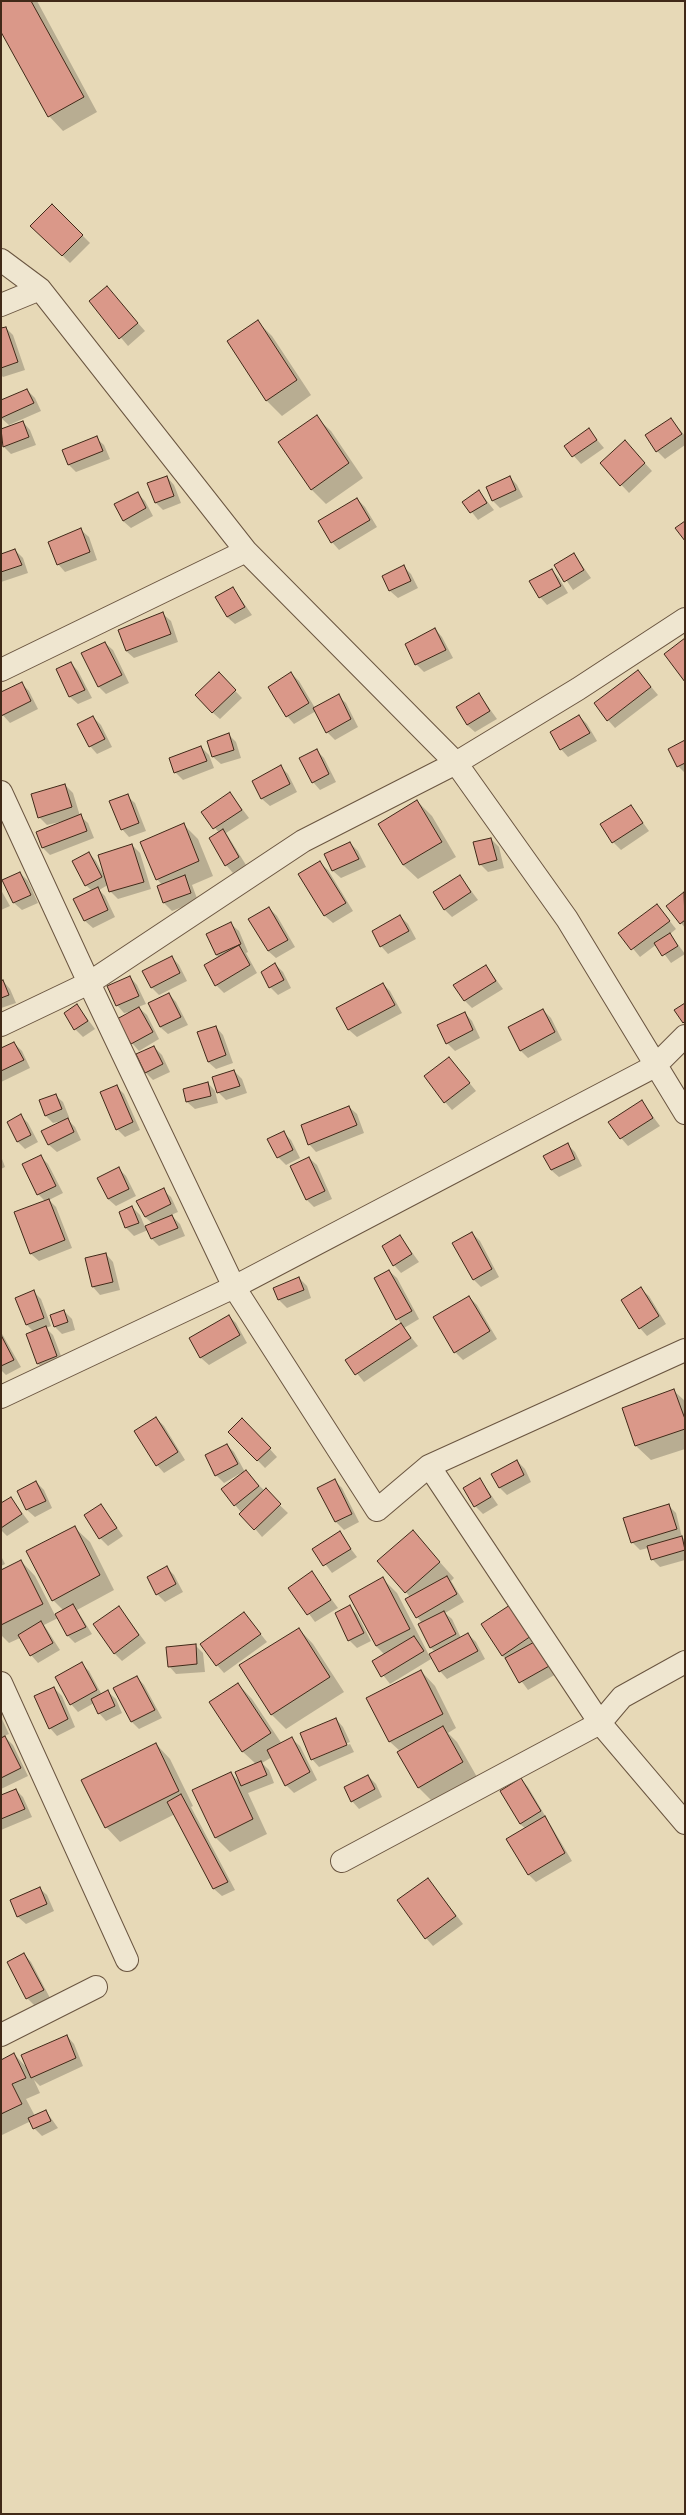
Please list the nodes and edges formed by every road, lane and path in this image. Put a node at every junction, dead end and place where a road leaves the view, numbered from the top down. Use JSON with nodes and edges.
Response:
{"nodes":[{"id":1,"x":1,"y":260,"type":"edge"},
{"id":2,"x":40,"y":289,"type":"junction"},
{"id":3,"x":1,"y":305,"type":"edge"},
{"id":4,"x":246,"y":551,"type":"junction"},
{"id":5,"x":685,"y":620,"type":"edge"},
{"id":6,"x":1,"y":670,"type":"edge"},
{"id":7,"x":456,"y":763,"type":"junction"},
{"id":8,"x":1,"y":792,"type":"edge"},
{"id":9,"x":89,"y":983,"type":"junction"},
{"id":10,"x":1,"y":1025,"type":"edge"},
{"id":11,"x":685,"y":1036,"type":"edge"},
{"id":12,"x":655,"y":1066,"type":"junction"},
{"id":13,"x":685,"y":1113,"type":"edge"},
{"id":14,"x":234,"y":1287,"type":"junction"},
{"id":15,"x":685,"y":1350,"type":"edge"},
{"id":16,"x":1,"y":1397,"type":"edge"},
{"id":17,"x":428,"y":1466,"type":"junction"},
{"id":18,"x":685,"y":1662,"type":"edge"},
{"id":19,"x":1,"y":1683,"type":"edge"},
{"id":20,"x":600,"y":1723,"type":"junction"},
{"id":21,"x":685,"y":1823,"type":"edge"},
{"id":22,"x":342,"y":1861,"type":"dead end"},
{"id":23,"x":127,"y":1960,"type":"dead end"},
{"id":24,"x":96,"y":1987,"type":"dead end"},
{"id":25,"x":1,"y":2035,"type":"edge"}],
"edges":[{"from":1,"to":2,"type":"street"},
{"from":2,"to":3,"type":"street"},
{"from":2,"to":4,"type":"street"},
{"from":4,"to":6,"type":"street"},
{"from":4,"to":7,"type":"street"},
{"from":5,"to":7,"type":"street"},
{"from":7,"to":9,"type":"street"},
{"from":7,"to":12,"type":"street"},
{"from":8,"to":9,"type":"street"},
{"from":9,"to":10,"type":"street"},
{"from":9,"to":14,"type":"street"},
{"from":11,"to":12,"type":"street"},
{"from":12,"to":13,"type":"street"},
{"from":12,"to":14,"type":"street"},
{"from":14,"to":16,"type":"street"},
{"from":14,"to":17,"type":"street"},
{"from":15,"to":17,"type":"street"},
{"from":17,"to":20,"type":"street"},
{"from":18,"to":20,"type":"street"},
{"from":19,"to":23,"type":"street"},
{"from":20,"to":21,"type":"street"},
{"from":20,"to":22,"type":"street"},
{"from":24,"to":25,"type":"street"}]}
